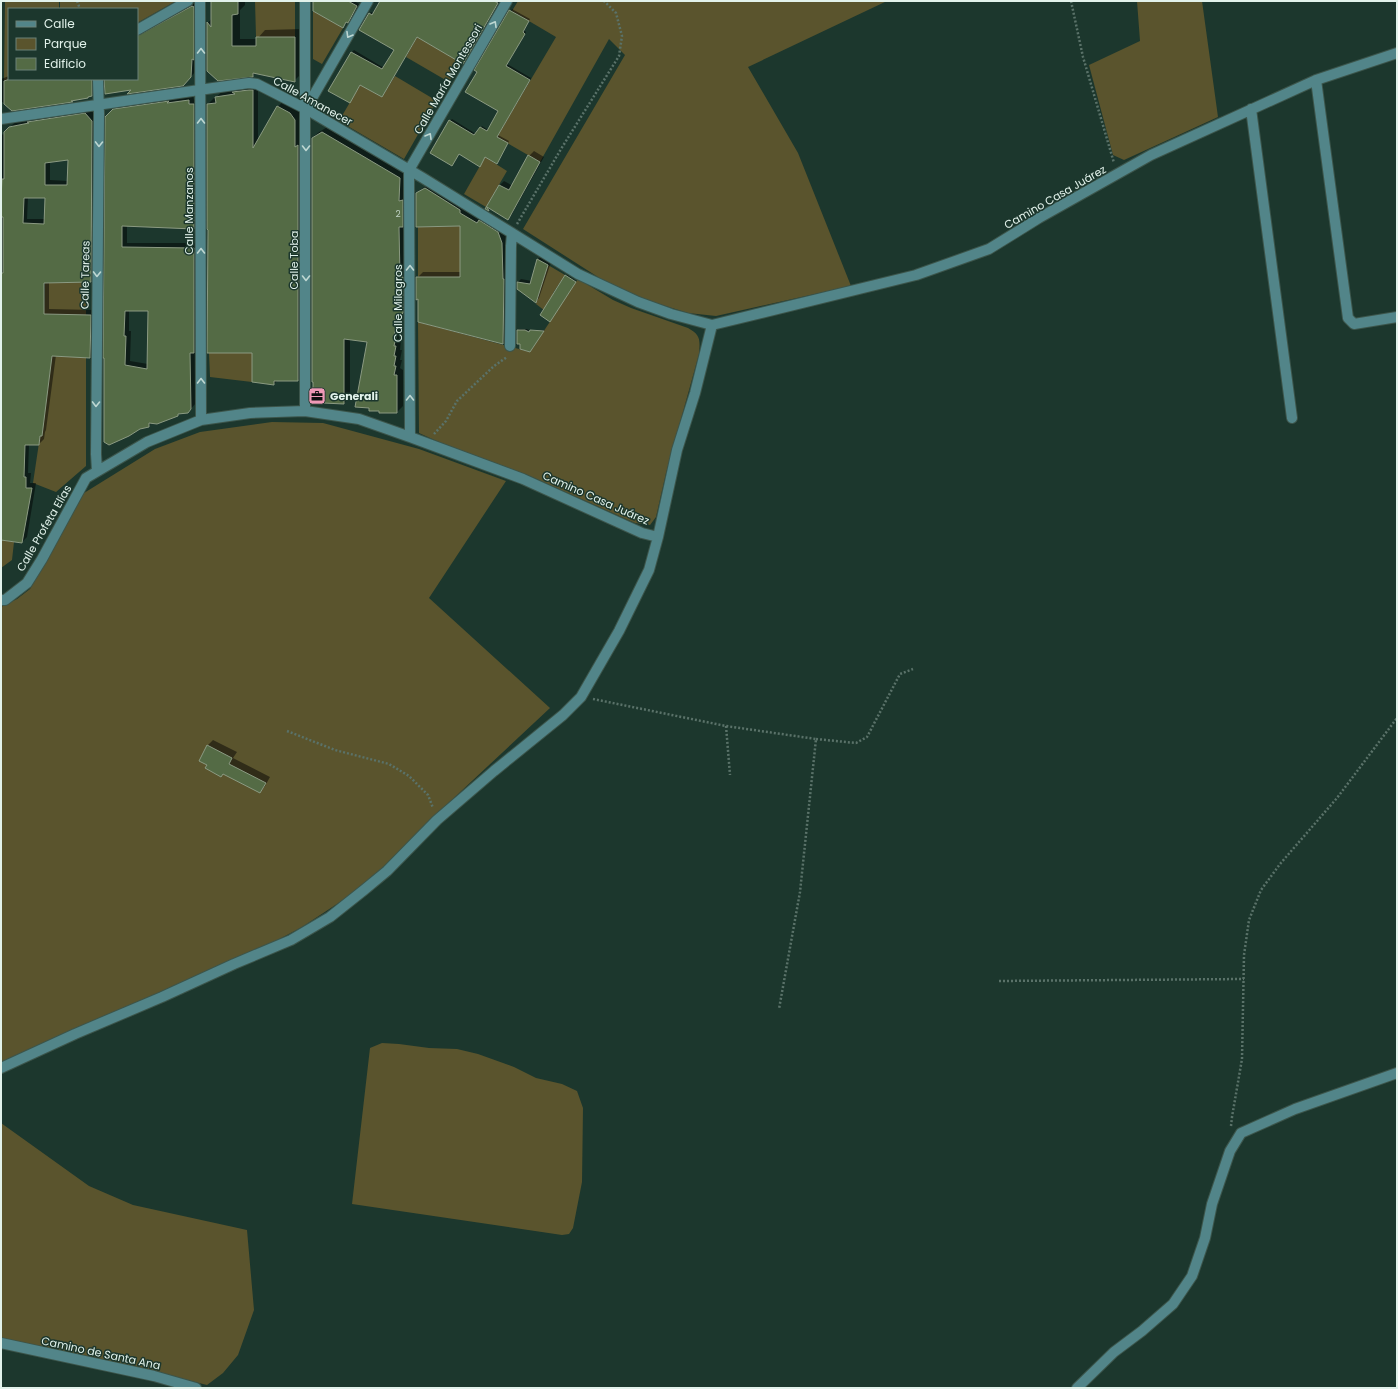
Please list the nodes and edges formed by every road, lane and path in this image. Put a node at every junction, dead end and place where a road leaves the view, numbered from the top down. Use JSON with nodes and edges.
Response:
{"nodes":[{"id":1,"x":188,"y":1,"type":"edge"},
{"id":2,"x":200,"y":1,"type":"edge"},
{"id":3,"x":305,"y":1,"type":"edge"},
{"id":4,"x":368,"y":1,"type":"edge"},
{"id":5,"x":507,"y":1,"type":"edge"},
{"id":6,"x":604,"y":1,"type":"edge"},
{"id":7,"x":1071,"y":1,"type":"edge"},
{"id":8,"x":138,"y":29,"type":"edge"},
{"id":9,"x":1397,"y":53,"type":"edge"},
{"id":10,"x":98,"y":80,"type":"edge"},
{"id":11,"x":1316,"y":80,"type":"junction"},
{"id":12,"x":201,"y":90,"type":"junction"},
{"id":13,"x":98,"y":105,"type":"junction"},
{"id":14,"x":306,"y":109,"type":"junction"},
{"id":15,"x":1251,"y":109,"type":"junction"},
{"id":16,"x":1,"y":119,"type":"edge"},
{"id":17,"x":410,"y":170,"type":"junction"},
{"id":18,"x":1117,"y":175,"type":"junction"},
{"id":19,"x":512,"y":233,"type":"junction"},
{"id":20,"x":578,"y":274,"type":"joint"},
{"id":21,"x":1397,"y":317,"type":"edge"},
{"id":22,"x":712,"y":325,"type":"junction"},
{"id":23,"x":510,"y":346,"type":"joint"},
{"id":24,"x":305,"y":411,"type":"junction"},
{"id":25,"x":1292,"y":418,"type":"dead end"},
{"id":26,"x":201,"y":420,"type":"junction"},
{"id":27,"x":410,"y":436,"type":"junction"},
{"id":28,"x":97,"y":471,"type":"junction"},
{"id":29,"x":86,"y":478,"type":"joint"},
{"id":30,"x":658,"y":537,"type":"junction"},
{"id":31,"x":1,"y":600,"type":"edge"},
{"id":32,"x":913,"y":669,"type":"dead end"},
{"id":33,"x":581,"y":697,"type":"junction"},
{"id":34,"x":1397,"y":718,"type":"edge"},
{"id":35,"x":726,"y":726,"type":"junction"},
{"id":36,"x":288,"y":731,"type":"dead end"},
{"id":37,"x":816,"y":739,"type":"junction"},
{"id":38,"x":730,"y":775,"type":"dead end"},
{"id":39,"x":437,"y":820,"type":"junction"},
{"id":40,"x":1244,"y":979,"type":"junction"},
{"id":41,"x":998,"y":981,"type":"dead end"},
{"id":42,"x":779,"y":1009,"type":"dead end"},
{"id":43,"x":1,"y":1068,"type":"edge"},
{"id":44,"x":1397,"y":1073,"type":"edge"},
{"id":45,"x":1231,"y":1130,"type":"dead end"},
{"id":46,"x":1,"y":1343,"type":"edge"},
{"id":47,"x":196,"y":1388,"type":"edge"},
{"id":48,"x":1077,"y":1388,"type":"edge"}],
"edges":[{"from":1,"to":8,"type":"street"},
{"from":12,"to":2,"type":"street","name":"Calle Manzanos","one_way":true},
{"from":3,"to":14,"type":"street","name":"Calle Toba"},
{"from":4,"to":14,"type":"street","one_way":true},
{"from":17,"to":5,"type":"street","name":"Calle María Montessori","one_way":true},
{"from":6,"to":19,"type":"path"},
{"from":7,"to":18,"type":"path"},
{"from":9,"to":11,"type":"street","name":"Camino Casa Juárez"},
{"from":10,"to":13,"type":"street","name":"Calle Tareas"},
{"from":11,"to":15,"type":"street","name":"Camino Casa Juárez"},
{"from":11,"to":21,"type":"street"},
{"from":12,"to":13,"type":"street","name":"Calle Amanecer"},
{"from":12,"to":14,"type":"street","name":"Calle Amanecer"},
{"from":26,"to":12,"type":"street","name":"Calle Manzanos","one_way":true},
{"from":13,"to":16,"type":"street","name":"Calle Amanecer"},
{"from":13,"to":28,"type":"street","name":"Calle Tareas","one_way":true},
{"from":14,"to":17,"type":"street","name":"Calle Amanecer"},
{"from":14,"to":24,"type":"street","name":"Calle Toba","one_way":true},
{"from":15,"to":18,"type":"street","name":"Camino Casa Juárez"},
{"from":15,"to":25,"type":"street"},
{"from":17,"to":19,"type":"street","name":"Calle Amanecer"},
{"from":27,"to":17,"type":"street","name":"Calle Milagros","one_way":true},
{"from":18,"to":22,"type":"street","name":"Camino Casa Juárez"},
{"from":19,"to":20,"type":"street","name":"Calle Amanecer"},
{"from":19,"to":23,"type":"street"},
{"from":20,"to":22,"type":"street","name":"Camino Casa Juárez"},
{"from":22,"to":30,"type":"street","name":"Camino Casa Juárez"},
{"from":23,"to":27,"type":"path"},
{"from":24,"to":26,"type":"street","name":"Camino Casa Juárez"},
{"from":24,"to":27,"type":"street","name":"Camino Casa Juárez"},
{"from":26,"to":28,"type":"street","name":"Camino Casa Juárez"},
{"from":27,"to":30,"type":"street","name":"Camino Casa Juárez"},
{"from":28,"to":29,"type":"street","name":"Camino Casa Juárez"},
{"from":29,"to":31,"type":"street","name":"Calle Profeta Elías"},
{"from":30,"to":33,"type":"street"},
{"from":32,"to":37,"type":"path"},
{"from":33,"to":35,"type":"path"},
{"from":33,"to":39,"type":"street"},
{"from":34,"to":40,"type":"path"},
{"from":35,"to":37,"type":"path"},
{"from":35,"to":38,"type":"path"},
{"from":36,"to":39,"type":"path"},
{"from":37,"to":42,"type":"path"},
{"from":39,"to":43,"type":"street"},
{"from":40,"to":41,"type":"path"},
{"from":40,"to":45,"type":"path"},
{"from":44,"to":48,"type":"street"},
{"from":46,"to":47,"type":"street","name":"Camino de Santa Ana"}]}
